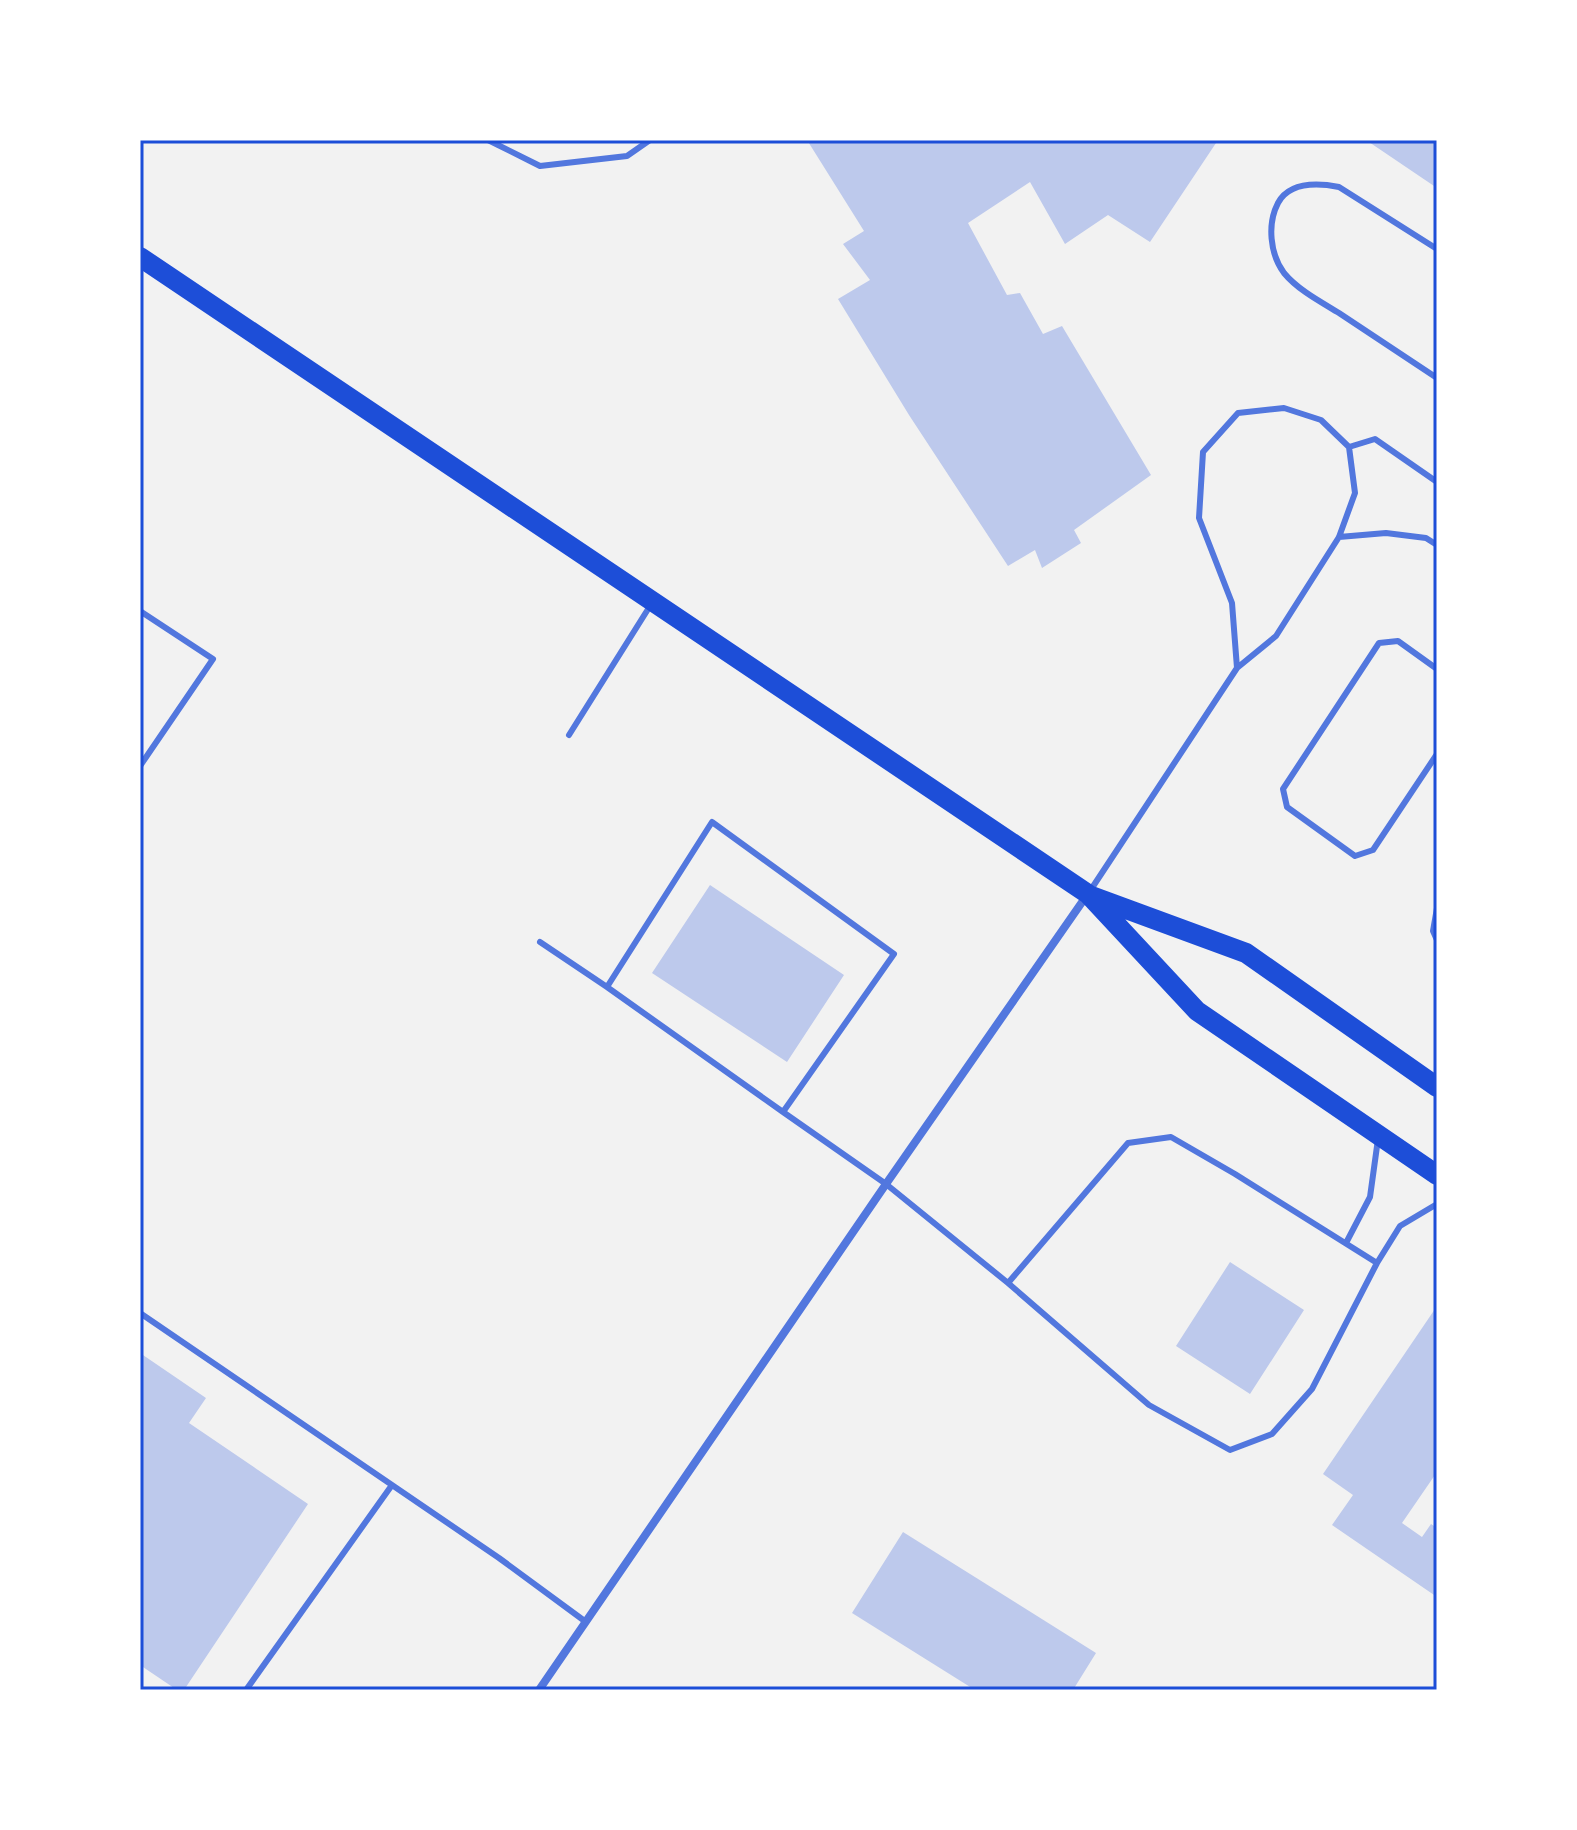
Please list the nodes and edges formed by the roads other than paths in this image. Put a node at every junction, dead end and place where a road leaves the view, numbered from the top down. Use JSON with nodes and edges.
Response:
{"nodes":[{"id":1,"x":488,"y":140,"type":"edge"},
{"id":2,"x":650,"y":140,"type":"edge"},
{"id":3,"x":1437,"y":249,"type":"edge"},
{"id":4,"x":140,"y":257,"type":"edge"},
{"id":5,"x":1437,"y":378,"type":"edge"},
{"id":6,"x":1349,"y":447,"type":"junction"},
{"id":7,"x":1437,"y":482,"type":"edge"},
{"id":8,"x":1339,"y":537,"type":"junction"},
{"id":9,"x":1437,"y":545,"type":"edge"},
{"id":10,"x":653,"y":602,"type":"junction"},
{"id":11,"x":140,"y":611,"type":"edge"},
{"id":12,"x":1237,"y":668,"type":"junction"},
{"id":13,"x":1437,"y":669,"type":"edge"},
{"id":14,"x":569,"y":735,"type":"dead end"},
{"id":15,"x":1437,"y":754,"type":"edge"},
{"id":16,"x":140,"y":766,"type":"edge"},
{"id":17,"x":1088,"y":894,"type":"junction"},
{"id":18,"x":1437,"y":908,"type":"edge"},
{"id":19,"x":1437,"y":940,"type":"edge"},
{"id":20,"x":540,"y":942,"type":"dead end"},
{"id":21,"x":607,"y":987,"type":"junction"},
{"id":22,"x":1437,"y":1087,"type":"edge"},
{"id":23,"x":783,"y":1112,"type":"junction"},
{"id":24,"x":1379,"y":1135,"type":"junction"},
{"id":25,"x":1437,"y":1175,"type":"edge"},
{"id":26,"x":886,"y":1184,"type":"junction"},
{"id":27,"x":1437,"y":1204,"type":"edge"},
{"id":28,"x":1346,"y":1243,"type":"junction"},
{"id":29,"x":1377,"y":1263,"type":"junction"},
{"id":30,"x":1008,"y":1283,"type":"junction"},
{"id":31,"x":140,"y":1313,"type":"edge"},
{"id":32,"x":392,"y":1485,"type":"junction"},
{"id":33,"x":586,"y":1622,"type":"junction"},
{"id":34,"x":246,"y":1690,"type":"edge"},
{"id":35,"x":539,"y":1690,"type":"edge"}],
"edges":[{"from":1,"to":2,"type":"lane"},
{"from":3,"to":5,"type":"lane"},
{"from":4,"to":10,"type":"main road"},
{"from":6,"to":7,"type":"lane"},
{"from":6,"to":8,"type":"lane"},
{"from":6,"to":12,"type":"lane"},
{"from":8,"to":9,"type":"lane"},
{"from":8,"to":12,"type":"lane"},
{"from":10,"to":14,"type":"lane"},
{"from":10,"to":17,"type":"main road"},
{"from":11,"to":16,"type":"lane"},
{"from":12,"to":17,"type":"lane"},
{"from":13,"to":15,"type":"lane"},
{"from":17,"to":22,"type":"main road"},
{"from":17,"to":24,"type":"main road"},
{"from":17,"to":26,"type":"street"},
{"from":18,"to":19,"type":"lane"},
{"from":20,"to":21,"type":"lane"},
{"from":21,"to":23,"type":"lane"},
{"from":21,"to":23,"type":"lane"},
{"from":23,"to":26,"type":"lane"},
{"from":24,"to":25,"type":"main road"},
{"from":24,"to":28,"type":"lane"},
{"from":26,"to":30,"type":"lane"},
{"from":26,"to":33,"type":"street"},
{"from":27,"to":29,"type":"lane"},
{"from":28,"to":29,"type":"lane"},
{"from":28,"to":30,"type":"lane"},
{"from":29,"to":30,"type":"lane"},
{"from":31,"to":32,"type":"lane"},
{"from":32,"to":33,"type":"lane"},
{"from":32,"to":34,"type":"lane"},
{"from":33,"to":35,"type":"street"}]}
